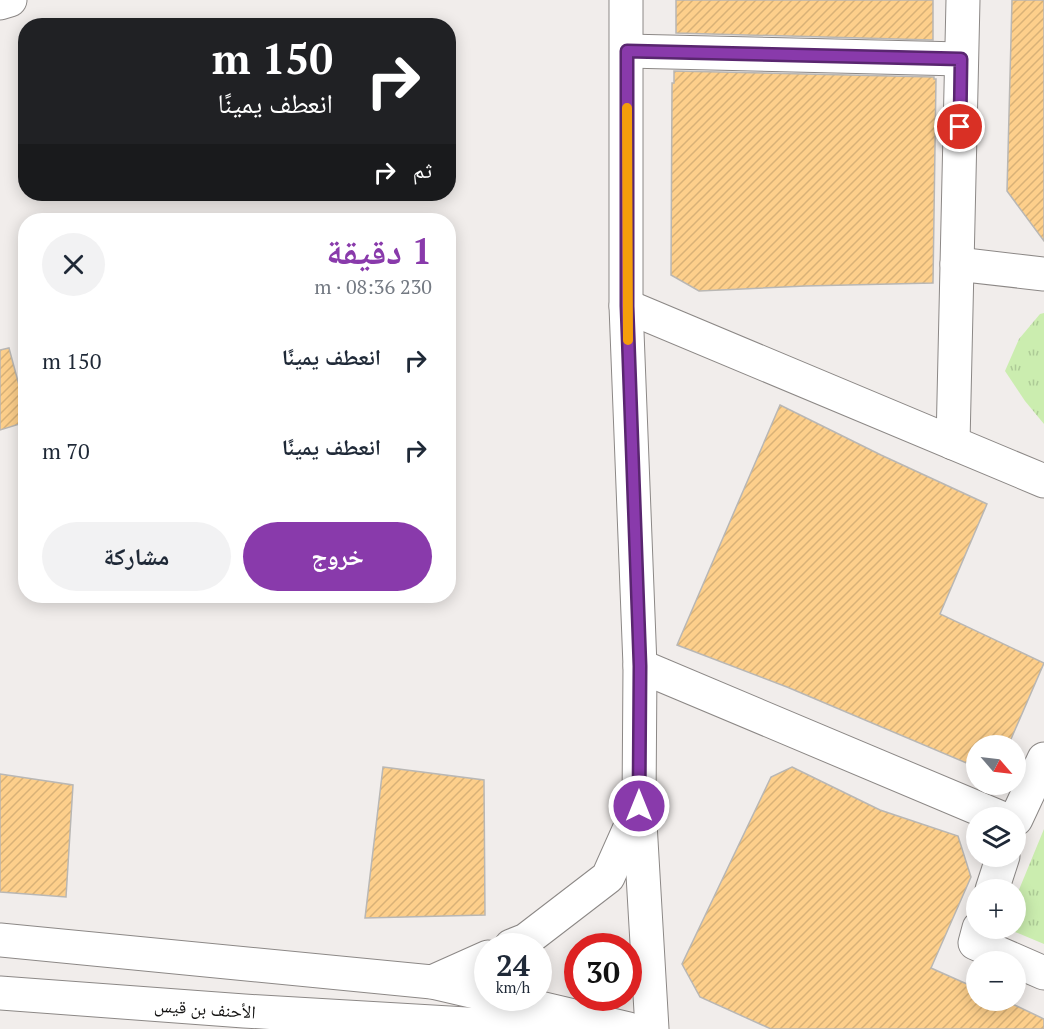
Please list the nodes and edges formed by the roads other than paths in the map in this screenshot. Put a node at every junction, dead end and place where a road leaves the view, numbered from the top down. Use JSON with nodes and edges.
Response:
{"nodes":[{"id":1,"x":10,"y":0,"type":"edge"},
{"id":2,"x":626,"y":0,"type":"edge"},
{"id":3,"x":963,"y":0,"type":"edge"},
{"id":4,"x":0,"y":3,"type":"edge"},
{"id":5,"x":627,"y":51,"type":"junction"},
{"id":6,"x":961,"y":59,"type":"junction"},
{"id":7,"x":957,"y":264,"type":"junction"},
{"id":8,"x":1044,"y":274,"type":"edge"},
{"id":9,"x":627,"y":306,"type":"junction"},
{"id":10,"x":953,"y":443,"type":"junction"},
{"id":11,"x":1044,"y":481,"type":"edge"},
{"id":12,"x":640,"y":666,"type":"junction"},
{"id":13,"x":1044,"y":759,"type":"edge"},
{"id":14,"x":639,"y":806,"type":"junction"},
{"id":15,"x":975,"y":807,"type":"edge"},
{"id":16,"x":1022,"y":807,"type":"edge"},
{"id":17,"x":535,"y":933,"type":"edge"},
{"id":18,"x":976,"y":939,"type":"edge"},
{"id":19,"x":0,"y":940,"type":"edge"},
{"id":20,"x":474,"y":963,"type":"edge"},
{"id":21,"x":1044,"y":973,"type":"edge"},
{"id":22,"x":432,"y":982,"type":"junction"},
{"id":23,"x":474,"y":992,"type":"edge"},
{"id":24,"x":0,"y":993,"type":"edge"},
{"id":25,"x":552,"y":1011,"type":"edge"},
{"id":26,"x":554,"y":1029,"type":"edge"},
{"id":27,"x":629,"y":1029,"type":"edge"},
{"id":28,"x":652,"y":1029,"type":"edge"}],
"edges":[{"from":1,"to":4,"type":"street"},
{"from":2,"to":5,"type":"street"},
{"from":3,"to":6,"type":"street"},
{"from":5,"to":6,"type":"street"},
{"from":5,"to":9,"type":"street"},
{"from":6,"to":7,"type":"street"},
{"from":7,"to":8,"type":"street"},
{"from":7,"to":10,"type":"street"},
{"from":9,"to":10,"type":"street"},
{"from":9,"to":12,"type":"street"},
{"from":10,"to":11,"type":"street"},
{"from":12,"to":14,"type":"street"},
{"from":12,"to":15,"type":"street"},
{"from":13,"to":16,"type":"street"},
{"from":14,"to":17,"type":"street"},
{"from":14,"to":28,"type":"street"},
{"from":18,"to":21,"type":"street"},
{"from":19,"to":22,"type":"street"},
{"from":20,"to":22,"type":"street"},
{"from":22,"to":23,"type":"street"},
{"from":24,"to":26,"type":"street","name":"الأحنف بن قيس"},
{"from":25,"to":27,"type":"street"}]}
